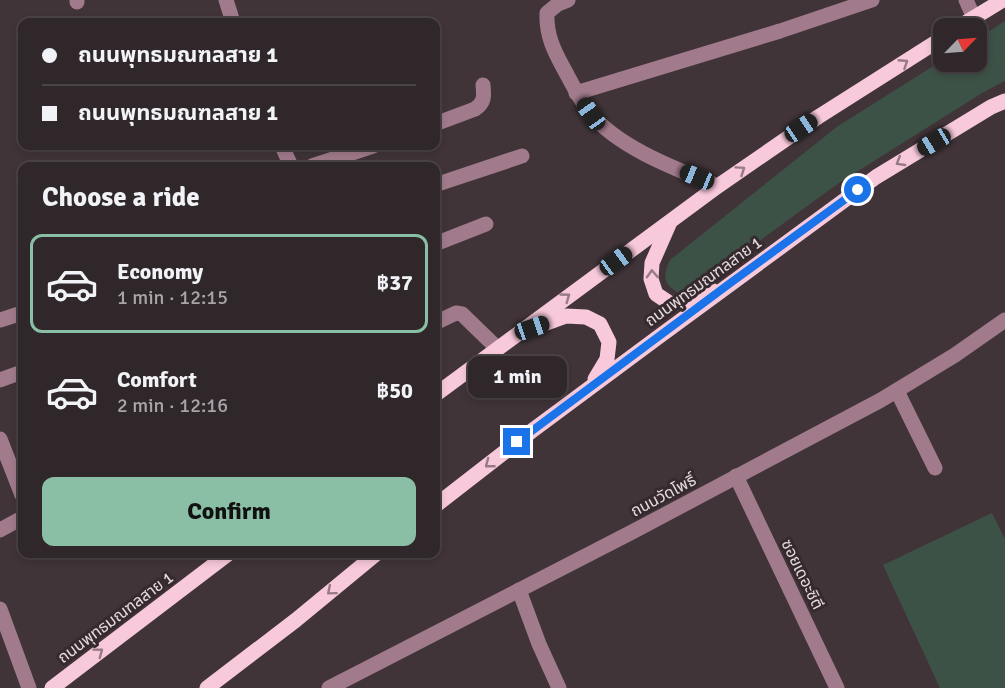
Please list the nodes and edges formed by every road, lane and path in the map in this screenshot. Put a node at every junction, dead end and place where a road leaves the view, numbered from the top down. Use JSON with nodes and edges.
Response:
{"nodes":[{"id":1,"x":226,"y":0,"type":"edge"},
{"id":2,"x":568,"y":0,"type":"edge"},
{"id":3,"x":872,"y":0,"type":"edge"},
{"id":4,"x":966,"y":0,"type":"edge"},
{"id":5,"x":1003,"y":0,"type":"edge"},
{"id":6,"x":232,"y":18,"type":"edge"},
{"id":7,"x":974,"y":18,"type":"joint"},
{"id":8,"x":933,"y":44,"type":"edge"},
{"id":9,"x":483,"y":85,"type":"dead end"},
{"id":10,"x":576,"y":93,"type":"junction"},
{"id":11,"x":1005,"y":101,"type":"edge"},
{"id":12,"x":440,"y":122,"type":"edge"},
{"id":13,"x":361,"y":150,"type":"edge"},
{"id":14,"x":522,"y":156,"type":"dead end"},
{"id":15,"x":324,"y":162,"type":"edge"},
{"id":16,"x":440,"y":183,"type":"edge"},
{"id":17,"x":718,"y":186,"type":"junction"},
{"id":18,"x":670,"y":221,"type":"junction"},
{"id":19,"x":486,"y":224,"type":"dead end"},
{"id":20,"x":440,"y":242,"type":"edge"},
{"id":21,"x":729,"y":284,"type":"junction"},
{"id":22,"x":18,"y":314,"type":"edge"},
{"id":23,"x":0,"y":320,"type":"edge"},
{"id":24,"x":440,"y":320,"type":"edge"},
{"id":25,"x":1005,"y":320,"type":"edge"},
{"id":26,"x":516,"y":334,"type":"junction"},
{"id":27,"x":497,"y":348,"type":"junction"},
{"id":28,"x":18,"y":373,"type":"edge"},
{"id":29,"x":0,"y":380,"type":"edge"},
{"id":30,"x":440,"y":386,"type":"edge"},
{"id":31,"x":589,"y":388,"type":"junction"},
{"id":32,"x":897,"y":391,"type":"junction"},
{"id":33,"x":0,"y":439,"type":"edge"},
{"id":34,"x":934,"y":468,"type":"dead end"},
{"id":35,"x":736,"y":476,"type":"junction"},
{"id":36,"x":18,"y":485,"type":"edge"},
{"id":37,"x":440,"y":503,"type":"edge"},
{"id":38,"x":18,"y":520,"type":"edge"},
{"id":39,"x":0,"y":530,"type":"edge"},
{"id":40,"x":222,"y":558,"type":"edge"},
{"id":41,"x":371,"y":558,"type":"edge"},
{"id":42,"x":519,"y":590,"type":"junction"},
{"id":43,"x":0,"y":609,"type":"edge"},
{"id":44,"x":210,"y":687,"type":"edge"},
{"id":45,"x":29,"y":688,"type":"edge"},
{"id":46,"x":52,"y":688,"type":"edge"},
{"id":47,"x":329,"y":688,"type":"edge"},
{"id":48,"x":559,"y":688,"type":"edge"},
{"id":49,"x":837,"y":688,"type":"edge"}],
"edges":[{"from":1,"to":6,"type":"street"},
{"from":2,"to":10,"type":"street"},
{"from":3,"to":10,"type":"street"},
{"from":4,"to":7,"type":"street"},
{"from":5,"to":7,"type":"main road"},
{"from":17,"to":8,"type":"main road","one_way":true},
{"from":9,"to":12,"type":"street"},
{"from":10,"to":17,"type":"street"},
{"from":11,"to":21,"type":"main road","name":"ถนนพุทธมณฑลสาย 1","one_way":true},
{"from":13,"to":15,"type":"street"},
{"from":14,"to":16,"type":"street"},
{"from":17,"to":18,"type":"main road"},
{"from":21,"to":18,"type":"main road","one_way":true},
{"from":26,"to":18,"type":"main road","one_way":true},
{"from":19,"to":20,"type":"street"},
{"from":21,"to":31,"type":"main road","name":"ถนนพุทธมณฑลสาย 1"},
{"from":22,"to":23,"type":"street"},
{"from":24,"to":27,"type":"street"},
{"from":25,"to":32,"type":"street","name":"ถนนวัดโพธิ์"},
{"from":26,"to":27,"type":"main road"},
{"from":26,"to":31,"type":"main road"},
{"from":27,"to":30,"type":"main road"},
{"from":28,"to":29,"type":"street"},
{"from":31,"to":37,"type":"main road","name":"ถนนพุทธมณฑลสาย 1","one_way":true},
{"from":32,"to":34,"type":"street"},
{"from":32,"to":35,"type":"street","name":"ถนนวัดโพธิ์"},
{"from":33,"to":36,"type":"street"},
{"from":35,"to":42,"type":"street","name":"ถนนวัดโพธิ์"},
{"from":35,"to":49,"type":"street","name":"ซอยเดอะซิตี"},
{"from":38,"to":39,"type":"street"},
{"from":46,"to":40,"type":"main road","name":"ถนนพุทธมณฑลสาย 1","one_way":true},
{"from":41,"to":44,"type":"main road","one_way":true},
{"from":42,"to":47,"type":"street","name":"ถนนวัดโพธิ์"},
{"from":42,"to":48,"type":"street"},
{"from":43,"to":45,"type":"street"}]}
